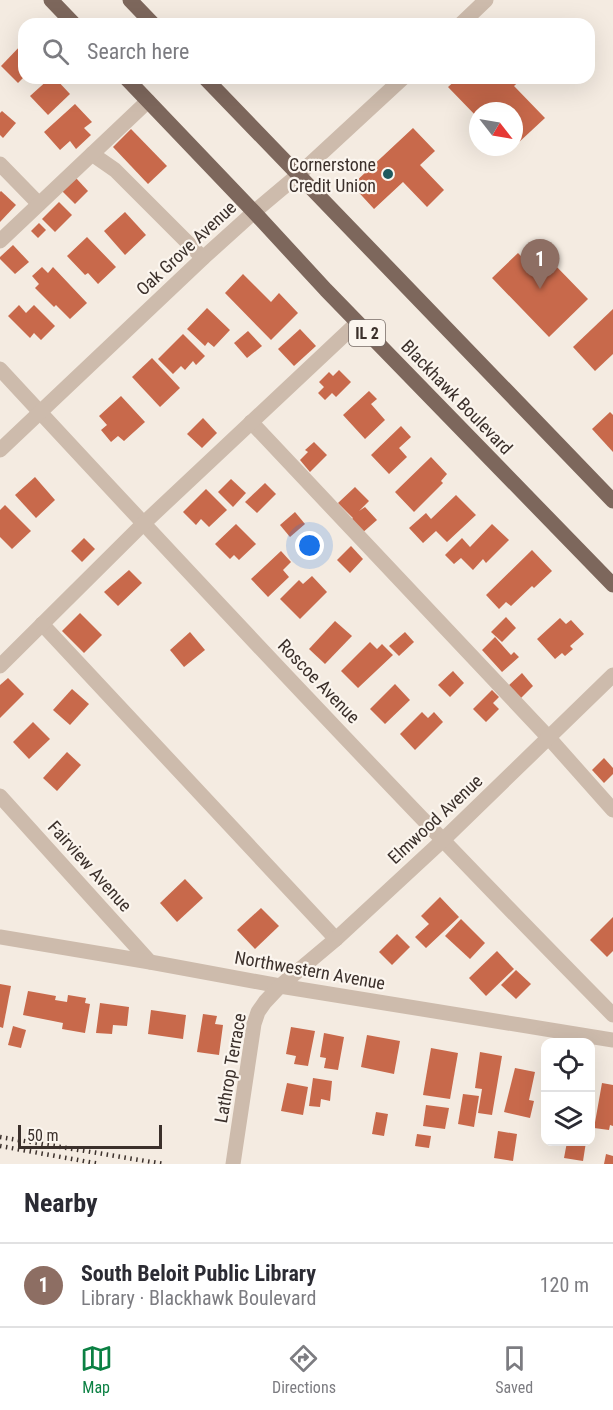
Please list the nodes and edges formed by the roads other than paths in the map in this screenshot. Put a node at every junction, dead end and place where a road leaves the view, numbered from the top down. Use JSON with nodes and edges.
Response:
{"nodes":[{"id":1,"x":51,"y":0,"type":"edge"},
{"id":2,"x":486,"y":0,"type":"edge"},
{"id":3,"x":133,"y":1,"type":"edge"},
{"id":4,"x":68,"y":18,"type":"edge"},
{"id":5,"x":148,"y":18,"type":"edge"},
{"id":6,"x":467,"y":18,"type":"edge"},
{"id":7,"x":132,"y":84,"type":"edge"},
{"id":8,"x":211,"y":84,"type":"edge"},
{"id":9,"x":397,"y":84,"type":"edge"},
{"id":10,"x":148,"y":101,"type":"junction"},
{"id":11,"x":92,"y":154,"type":"junction"},
{"id":12,"x":0,"y":164,"type":"edge"},
{"id":13,"x":298,"y":175,"type":"junction"},
{"id":14,"x":39,"y":204,"type":"junction"},
{"id":15,"x":254,"y":212,"type":"junction"},
{"id":16,"x":0,"y":241,"type":"edge"},
{"id":17,"x":203,"y":258,"type":"junction"},
{"id":18,"x":357,"y":323,"type":"junction"},
{"id":19,"x":0,"y":369,"type":"edge"},
{"id":20,"x":40,"y":412,"type":"junction"},
{"id":21,"x":251,"y":422,"type":"junction"},
{"id":22,"x":0,"y":450,"type":"edge"},
{"id":23,"x":613,"y":501,"type":"edge"},
{"id":24,"x":143,"y":524,"type":"junction"},
{"id":25,"x":613,"y":585,"type":"edge"},
{"id":26,"x":42,"y":624,"type":"junction"},
{"id":27,"x":0,"y":666,"type":"edge"},
{"id":28,"x":613,"y":675,"type":"edge"},
{"id":29,"x":549,"y":738,"type":"junction"},
{"id":30,"x":0,"y":796,"type":"edge"},
{"id":31,"x":613,"y":810,"type":"edge"},
{"id":32,"x":443,"y":840,"type":"junction"},
{"id":33,"x":0,"y":937,"type":"edge"},
{"id":34,"x":336,"y":939,"type":"junction"},
{"id":35,"x":150,"y":962,"type":"junction"},
{"id":36,"x":280,"y":986,"type":"junction"},
{"id":37,"x":613,"y":1015,"type":"edge"},
{"id":38,"x":613,"y":1040,"type":"edge"},
{"id":39,"x":233,"y":1164,"type":"edge"}],
"edges":[{"from":1,"to":4,"type":"main road"},
{"from":2,"to":6,"type":"street"},
{"from":3,"to":5,"type":"main road"},
{"from":7,"to":10,"type":"main road","name":"Blackhawk Boulevard","number":"IL 2"},
{"from":8,"to":13,"type":"main road"},
{"from":9,"to":13,"type":"street","name":"Oak Grove Avenue"},
{"from":10,"to":11,"type":"street"},
{"from":10,"to":15,"type":"main road","name":"Blackhawk Boulevard","number":"IL 2"},
{"from":11,"to":14,"type":"street"},
{"from":11,"to":17,"type":"street"},
{"from":12,"to":14,"type":"street"},
{"from":13,"to":15,"type":"street","name":"Oak Grove Avenue"},
{"from":13,"to":23,"type":"main road"},
{"from":14,"to":16,"type":"street"},
{"from":15,"to":17,"type":"street","name":"Oak Grove Avenue"},
{"from":15,"to":18,"type":"main road","name":"Blackhawk Boulevard","number":"IL 2"},
{"from":17,"to":20,"type":"street","name":"Oak Grove Avenue"},
{"from":18,"to":21,"type":"street"},
{"from":18,"to":25,"type":"main road","name":"Blackhawk Boulevard","number":"IL 2"},
{"from":19,"to":20,"type":"street","name":"Roscoe Avenue"},
{"from":20,"to":22,"type":"street","name":"Oak Grove Avenue"},
{"from":20,"to":24,"type":"street","name":"Roscoe Avenue"},
{"from":21,"to":24,"type":"street"},
{"from":21,"to":29,"type":"street"},
{"from":24,"to":26,"type":"street"},
{"from":24,"to":32,"type":"street","name":"Roscoe Avenue"},
{"from":26,"to":27,"type":"street"},
{"from":26,"to":34,"type":"street"},
{"from":28,"to":29,"type":"street","name":"Elmwood Avenue"},
{"from":29,"to":31,"type":"street"},
{"from":29,"to":32,"type":"street","name":"Elmwood Avenue"},
{"from":30,"to":35,"type":"street","name":"Fairview Avenue"},
{"from":32,"to":34,"type":"street","name":"Elmwood Avenue"},
{"from":32,"to":37,"type":"street","name":"Roscoe Avenue"},
{"from":33,"to":35,"type":"street","name":"Northwestern Avenue"},
{"from":34,"to":36,"type":"street","name":"Elmwood Avenue"},
{"from":35,"to":36,"type":"street","name":"Northwestern Avenue"},
{"from":36,"to":38,"type":"street","name":"Northwestern Avenue"},
{"from":36,"to":39,"type":"street","name":"Lathrop Terrace"}]}
